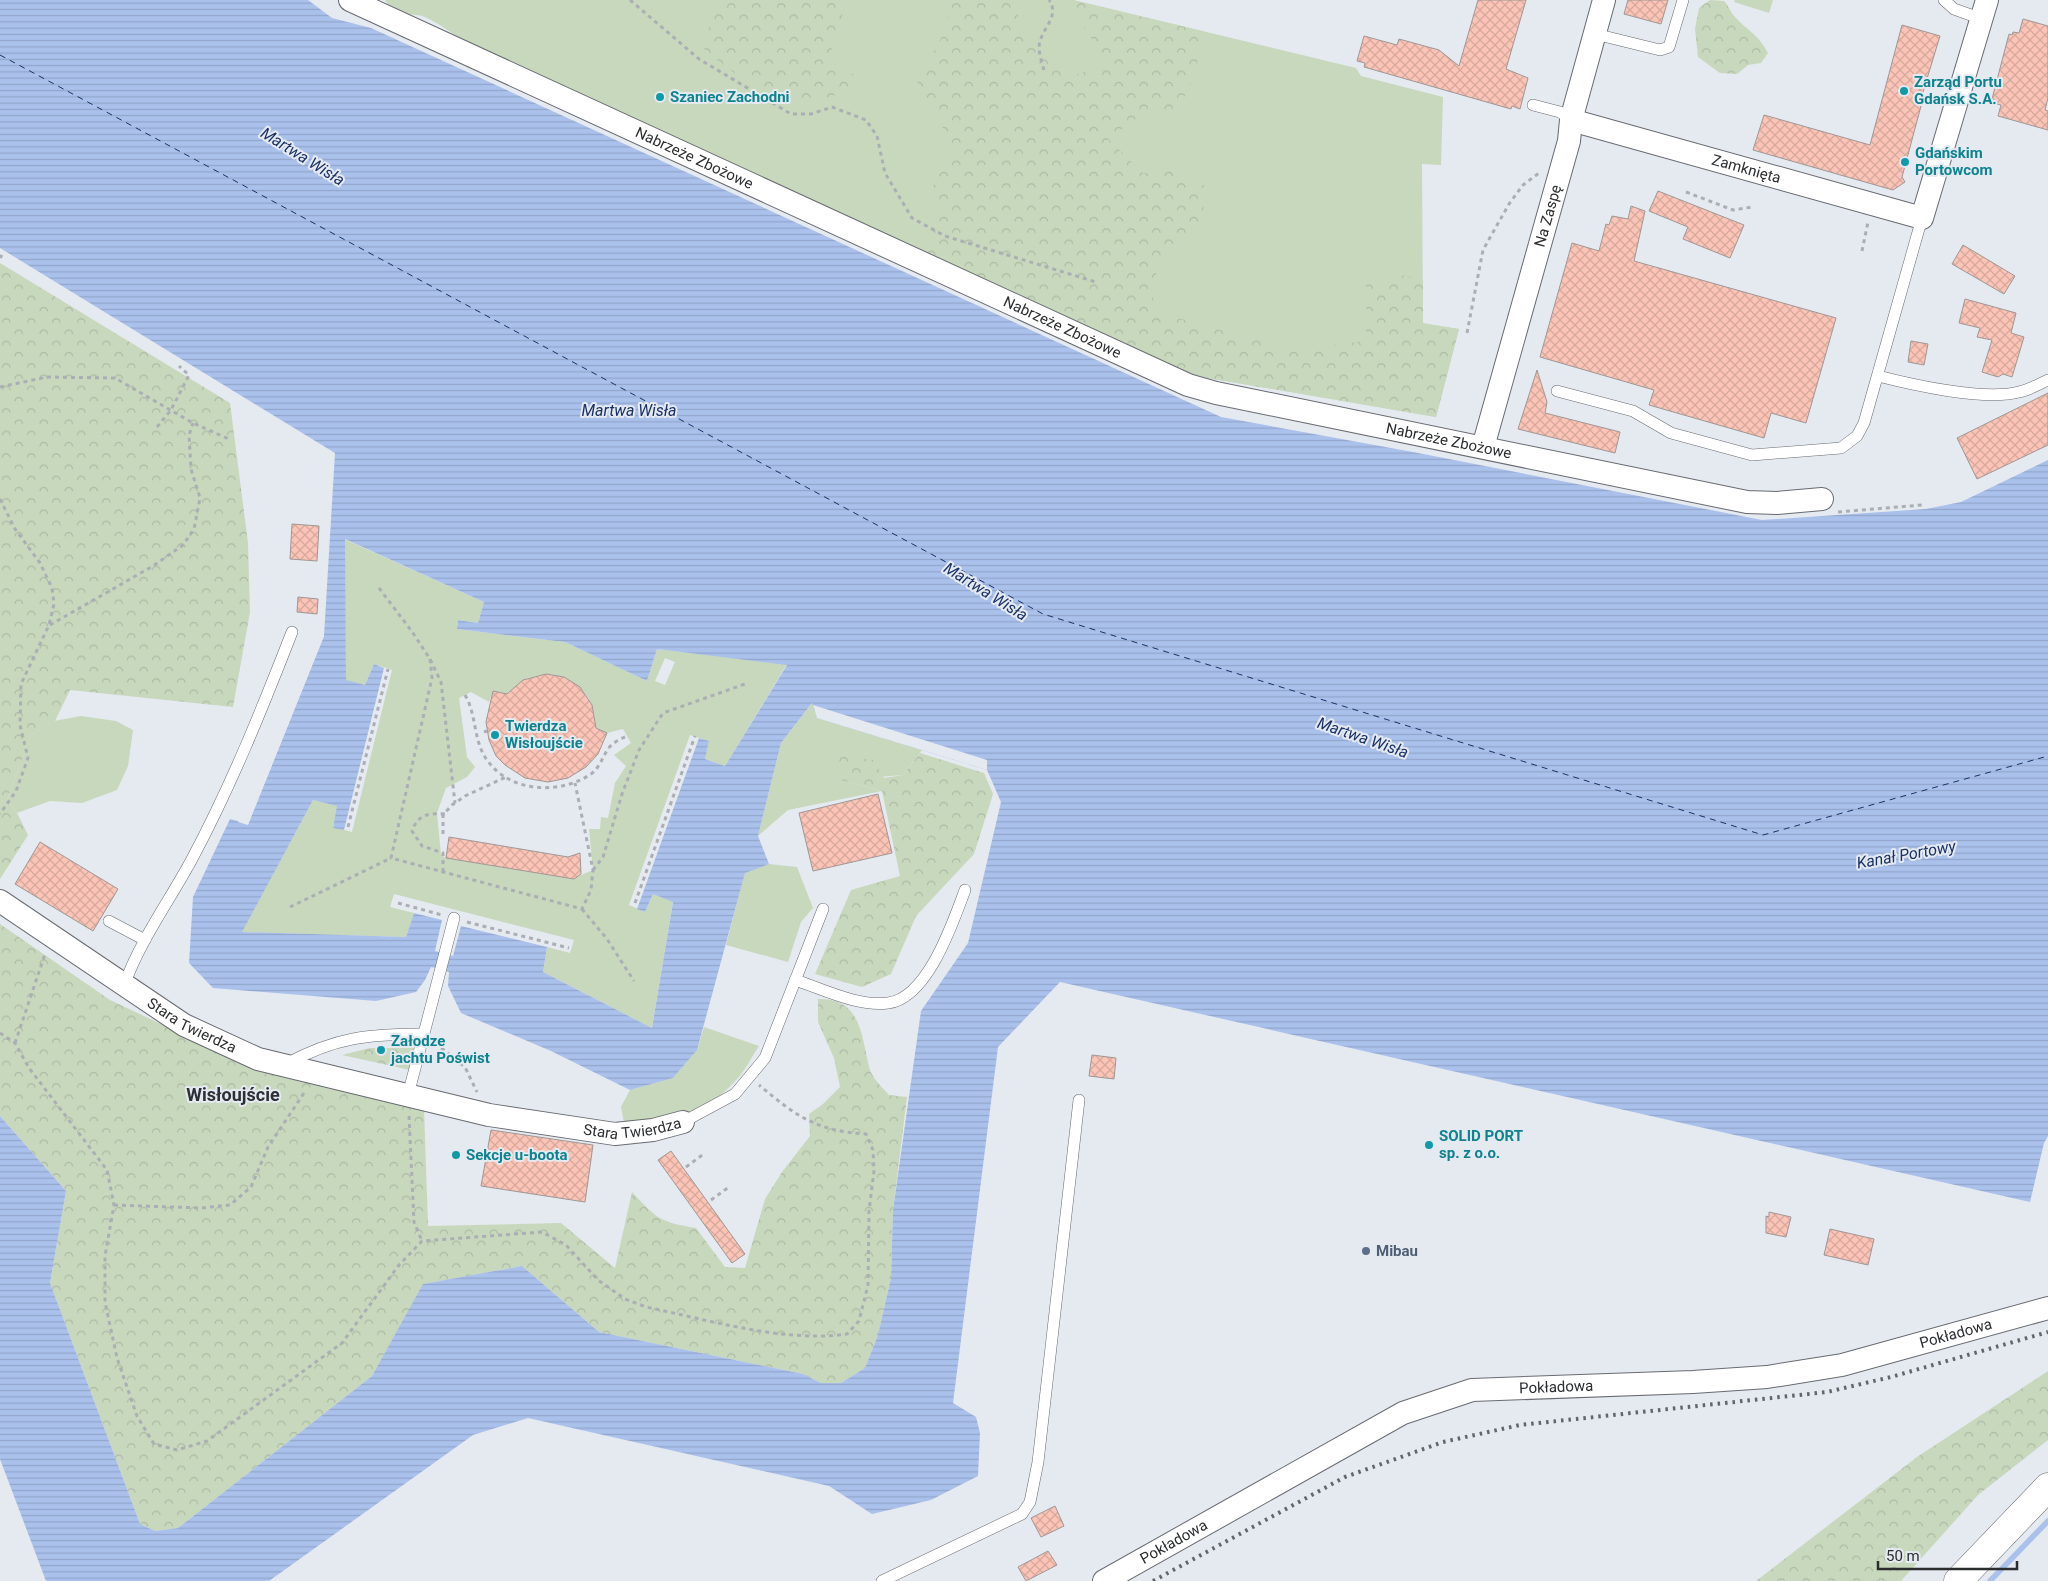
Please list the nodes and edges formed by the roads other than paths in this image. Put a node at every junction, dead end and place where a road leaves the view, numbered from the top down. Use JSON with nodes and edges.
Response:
{"nodes":[{"id":1,"x":1604,"y":0,"type":"edge"},
{"id":2,"x":1683,"y":0,"type":"edge"},
{"id":3,"x":1944,"y":0,"type":"edge"},
{"id":4,"x":358,"y":2,"type":"edge"},
{"id":5,"x":1984,"y":10,"type":"edge"},
{"id":6,"x":1595,"y":34,"type":"junction"},
{"id":7,"x":1533,"y":105,"type":"dead end"},
{"id":8,"x":1571,"y":120,"type":"junction"},
{"id":9,"x":1922,"y":218,"type":"junction"},
{"id":10,"x":1878,"y":376,"type":"junction"},
{"id":11,"x":2048,"y":380,"type":"edge"},
{"id":12,"x":1557,"y":391,"type":"dead end"},
{"id":13,"x":1485,"y":440,"type":"junction"},
{"id":14,"x":1822,"y":499,"type":"dead end"},
{"id":15,"x":292,"y":632,"type":"dead end"},
{"id":16,"x":965,"y":890,"type":"dead end"},
{"id":17,"x":0,"y":901,"type":"edge"},
{"id":18,"x":823,"y":909,"type":"dead end"},
{"id":19,"x":454,"y":918,"type":"road end"},
{"id":20,"x":109,"y":921,"type":"dead end"},
{"id":21,"x":145,"y":940,"type":"junction"},
{"id":22,"x":795,"y":980,"type":"junction"},
{"id":23,"x":125,"y":983,"type":"junction"},
{"id":24,"x":424,"y":1034,"type":"junction"},
{"id":25,"x":284,"y":1065,"type":"junction"},
{"id":26,"x":408,"y":1095,"type":"junction"},
{"id":27,"x":1079,"y":1100,"type":"dead end"},
{"id":28,"x":683,"y":1122,"type":"joint"},
{"id":29,"x":2048,"y":1308,"type":"edge"},
{"id":30,"x":2048,"y":1487,"type":"edge"},
{"id":31,"x":882,"y":1581,"type":"edge"},
{"id":32,"x":1104,"y":1581,"type":"edge"},
{"id":33,"x":1958,"y":1581,"type":"edge"}],
"edges":[{"from":1,"to":6,"type":"street","name":"Na Zaspę"},
{"from":2,"to":6,"type":"lane"},
{"from":3,"to":5,"type":"lane"},
{"from":4,"to":13,"type":"street","name":"Nabrzeże Zbożowe"},
{"from":5,"to":9,"type":"street"},
{"from":6,"to":8,"type":"street","name":"Na Zaspę"},
{"from":7,"to":8,"type":"lane"},
{"from":8,"to":9,"type":"street","name":"Zamknięta"},
{"from":8,"to":13,"type":"street","name":"Na Zaspę"},
{"from":9,"to":10,"type":"lane"},
{"from":10,"to":11,"type":"lane"},
{"from":10,"to":12,"type":"lane"},
{"from":13,"to":14,"type":"street","name":"Nabrzeże Zbożowe"},
{"from":15,"to":21,"type":"lane"},
{"from":16,"to":22,"type":"lane"},
{"from":17,"to":23,"type":"street","name":"Stara Twierdza"},
{"from":18,"to":22,"type":"lane","name":"Stara Twierdza"},
{"from":19,"to":24,"type":"lane"},
{"from":20,"to":21,"type":"lane"},
{"from":21,"to":23,"type":"lane"},
{"from":22,"to":28,"type":"lane","name":"Stara Twierdza"},
{"from":23,"to":25,"type":"street","name":"Stara Twierdza"},
{"from":24,"to":25,"type":"lane"},
{"from":24,"to":26,"type":"lane"},
{"from":25,"to":26,"type":"street","name":"Stara Twierdza"},
{"from":26,"to":28,"type":"street","name":"Stara Twierdza"},
{"from":27,"to":31,"type":"lane"},
{"from":29,"to":32,"type":"street","name":"Pokładowa"},
{"from":30,"to":33,"type":"highway"}]}
